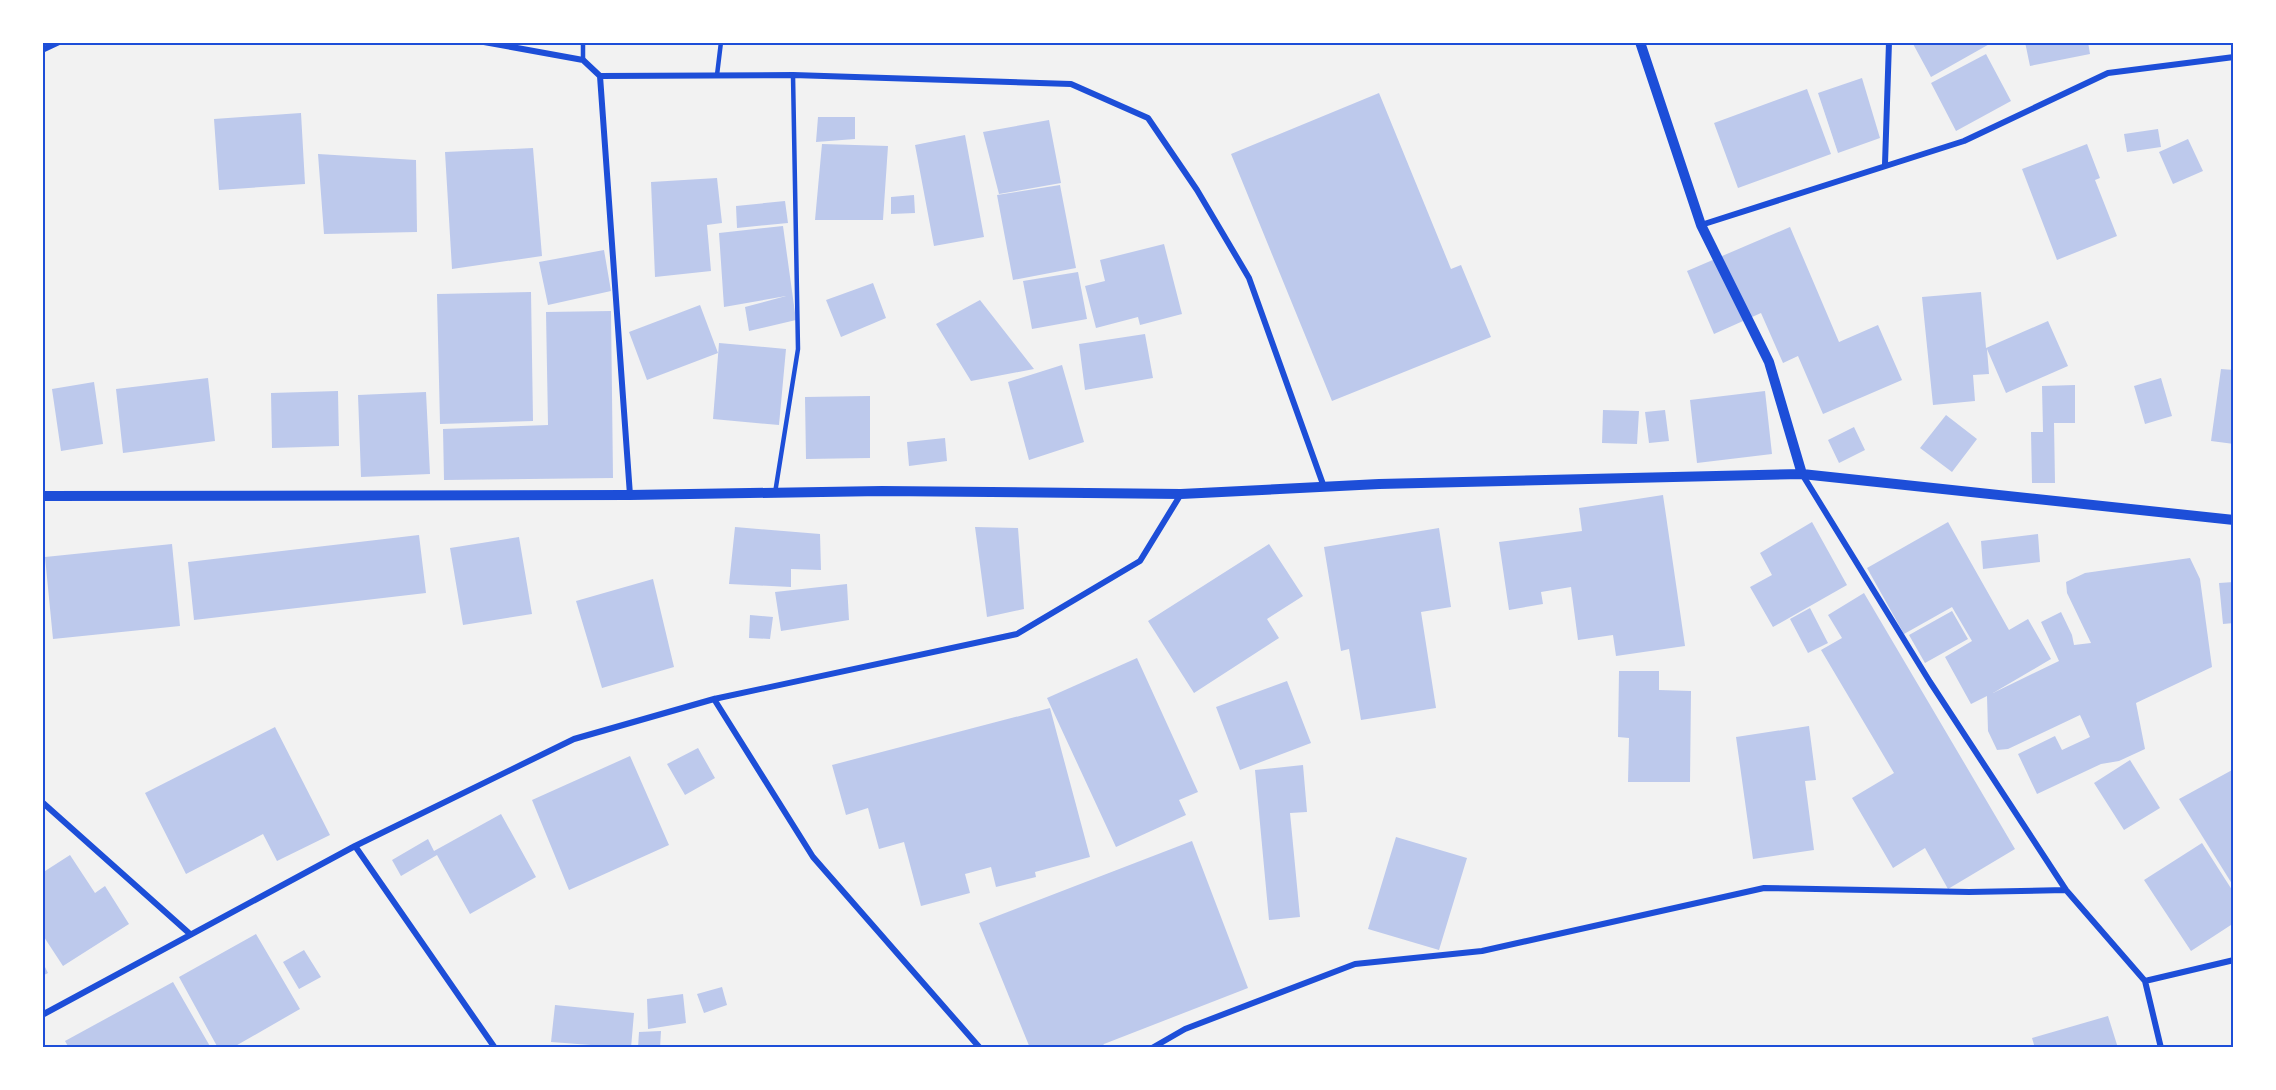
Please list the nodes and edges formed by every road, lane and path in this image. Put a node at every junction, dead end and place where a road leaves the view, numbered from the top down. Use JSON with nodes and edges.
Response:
{"nodes":[{"id":1,"x":59,"y":42,"type":"edge"},
{"id":2,"x":484,"y":42,"type":"edge"},
{"id":3,"x":583,"y":42,"type":"edge"},
{"id":4,"x":721,"y":42,"type":"edge"},
{"id":5,"x":1640,"y":42,"type":"edge"},
{"id":6,"x":1889,"y":42,"type":"edge"},
{"id":7,"x":42,"y":50,"type":"edge"},
{"id":8,"x":2234,"y":57,"type":"edge"},
{"id":9,"x":583,"y":60,"type":"junction"},
{"id":10,"x":717,"y":75,"type":"junction"},
{"id":11,"x":793,"y":75,"type":"junction"},
{"id":12,"x":600,"y":76,"type":"junction"},
{"id":13,"x":1885,"y":164,"type":"junction"},
{"id":14,"x":1701,"y":225,"type":"junction"},
{"id":15,"x":1802,"y":474,"type":"junction"},
{"id":16,"x":1324,"y":487,"type":"junction"},
{"id":17,"x":775,"y":493,"type":"junction"},
{"id":18,"x":1181,"y":494,"type":"junction"},
{"id":19,"x":630,"y":495,"type":"junction"},
{"id":20,"x":42,"y":496,"type":"edge"},
{"id":21,"x":2234,"y":520,"type":"edge"},
{"id":22,"x":714,"y":699,"type":"junction"},
{"id":23,"x":42,"y":802,"type":"edge"},
{"id":24,"x":355,"y":846,"type":"junction"},
{"id":25,"x":2066,"y":890,"type":"junction"},
{"id":26,"x":190,"y":934,"type":"junction"},
{"id":27,"x":2234,"y":960,"type":"edge"},
{"id":28,"x":2145,"y":981,"type":"junction"},
{"id":29,"x":42,"y":1015,"type":"edge"},
{"id":30,"x":495,"y":1048,"type":"edge"},
{"id":31,"x":980,"y":1048,"type":"edge"},
{"id":32,"x":1152,"y":1048,"type":"edge"},
{"id":33,"x":2162,"y":1048,"type":"edge"}],
"edges":[{"from":1,"to":7,"type":"street"},
{"from":2,"to":9,"type":"street"},
{"from":3,"to":9,"type":"lane"},
{"from":4,"to":10,"type":"lane"},
{"from":5,"to":14,"type":"street"},
{"from":6,"to":13,"type":"street"},
{"from":8,"to":13,"type":"street"},
{"from":9,"to":12,"type":"street"},
{"from":10,"to":11,"type":"street"},
{"from":10,"to":12,"type":"street"},
{"from":11,"to":16,"type":"street"},
{"from":11,"to":17,"type":"lane"},
{"from":12,"to":19,"type":"street"},
{"from":13,"to":14,"type":"street"},
{"from":14,"to":15,"type":"street"},
{"from":15,"to":16,"type":"street"},
{"from":15,"to":21,"type":"street"},
{"from":15,"to":25,"type":"street"},
{"from":16,"to":18,"type":"street"},
{"from":17,"to":18,"type":"street"},
{"from":17,"to":19,"type":"street"},
{"from":18,"to":22,"type":"street"},
{"from":19,"to":20,"type":"street"},
{"from":22,"to":24,"type":"street"},
{"from":22,"to":31,"type":"street"},
{"from":23,"to":26,"type":"street"},
{"from":24,"to":26,"type":"street"},
{"from":24,"to":30,"type":"street"},
{"from":25,"to":28,"type":"street"},
{"from":25,"to":32,"type":"street"},
{"from":26,"to":29,"type":"street"},
{"from":27,"to":28,"type":"street"},
{"from":28,"to":33,"type":"street"}]}
